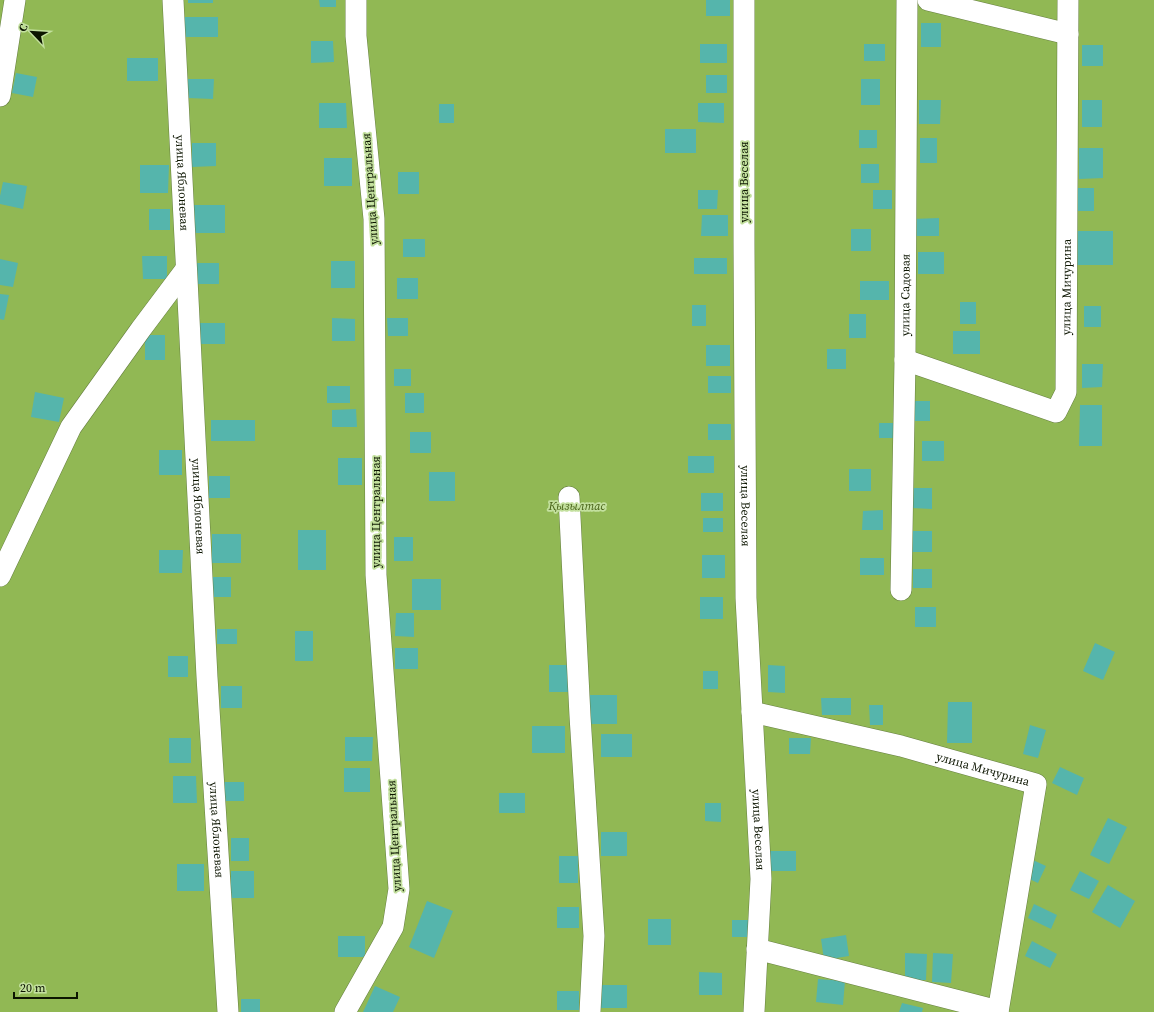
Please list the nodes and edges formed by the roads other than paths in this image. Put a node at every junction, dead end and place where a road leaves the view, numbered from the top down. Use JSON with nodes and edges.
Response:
{"nodes":[{"id":1,"x":16,"y":0,"type":"edge"},
{"id":2,"x":173,"y":0,"type":"edge"},
{"id":3,"x":356,"y":0,"type":"edge"},
{"id":4,"x":744,"y":0,"type":"edge"},
{"id":5,"x":907,"y":0,"type":"edge"},
{"id":6,"x":928,"y":0,"type":"edge"},
{"id":7,"x":1068,"y":0,"type":"edge"},
{"id":8,"x":1068,"y":34,"type":"junction"},
{"id":9,"x":0,"y":96,"type":"edge"},
{"id":10,"x":186,"y":269,"type":"junction"},
{"id":11,"x":905,"y":360,"type":"junction"},
{"id":12,"x":570,"y":497,"type":"dead end"},
{"id":13,"x":0,"y":576,"type":"edge"},
{"id":14,"x":901,"y":590,"type":"dead end"},
{"id":15,"x":752,"y":712,"type":"junction"},
{"id":16,"x":757,"y":949,"type":"junction"},
{"id":17,"x":228,"y":1012,"type":"edge"},
{"id":18,"x":345,"y":1012,"type":"edge"},
{"id":19,"x":590,"y":1012,"type":"edge"},
{"id":20,"x":754,"y":1012,"type":"edge"},
{"id":21,"x":998,"y":1012,"type":"edge"}],
"edges":[{"from":1,"to":9,"type":"street"},
{"from":2,"to":10,"type":"street","name":"улица Яблоневая"},
{"from":3,"to":18,"type":"street","name":"улица Центральная"},
{"from":4,"to":15,"type":"street","name":"улица Веселая"},
{"from":5,"to":11,"type":"street","name":"улица Садовая"},
{"from":6,"to":8,"type":"street"},
{"from":7,"to":8,"type":"street","name":"улица Мичурина"},
{"from":8,"to":11,"type":"street","name":"улица Мичурина"},
{"from":10,"to":13,"type":"street"},
{"from":10,"to":17,"type":"street","name":"улица Яблоневая"},
{"from":11,"to":14,"type":"street","name":"улица Садовая"},
{"from":12,"to":19,"type":"street"},
{"from":15,"to":16,"type":"street","name":"улица Веселая"},
{"from":15,"to":21,"type":"street","name":"улица Мичурина"},
{"from":16,"to":20,"type":"street","name":"улица Веселая"},
{"from":16,"to":21,"type":"street","name":"улица Мичурина"}]}
